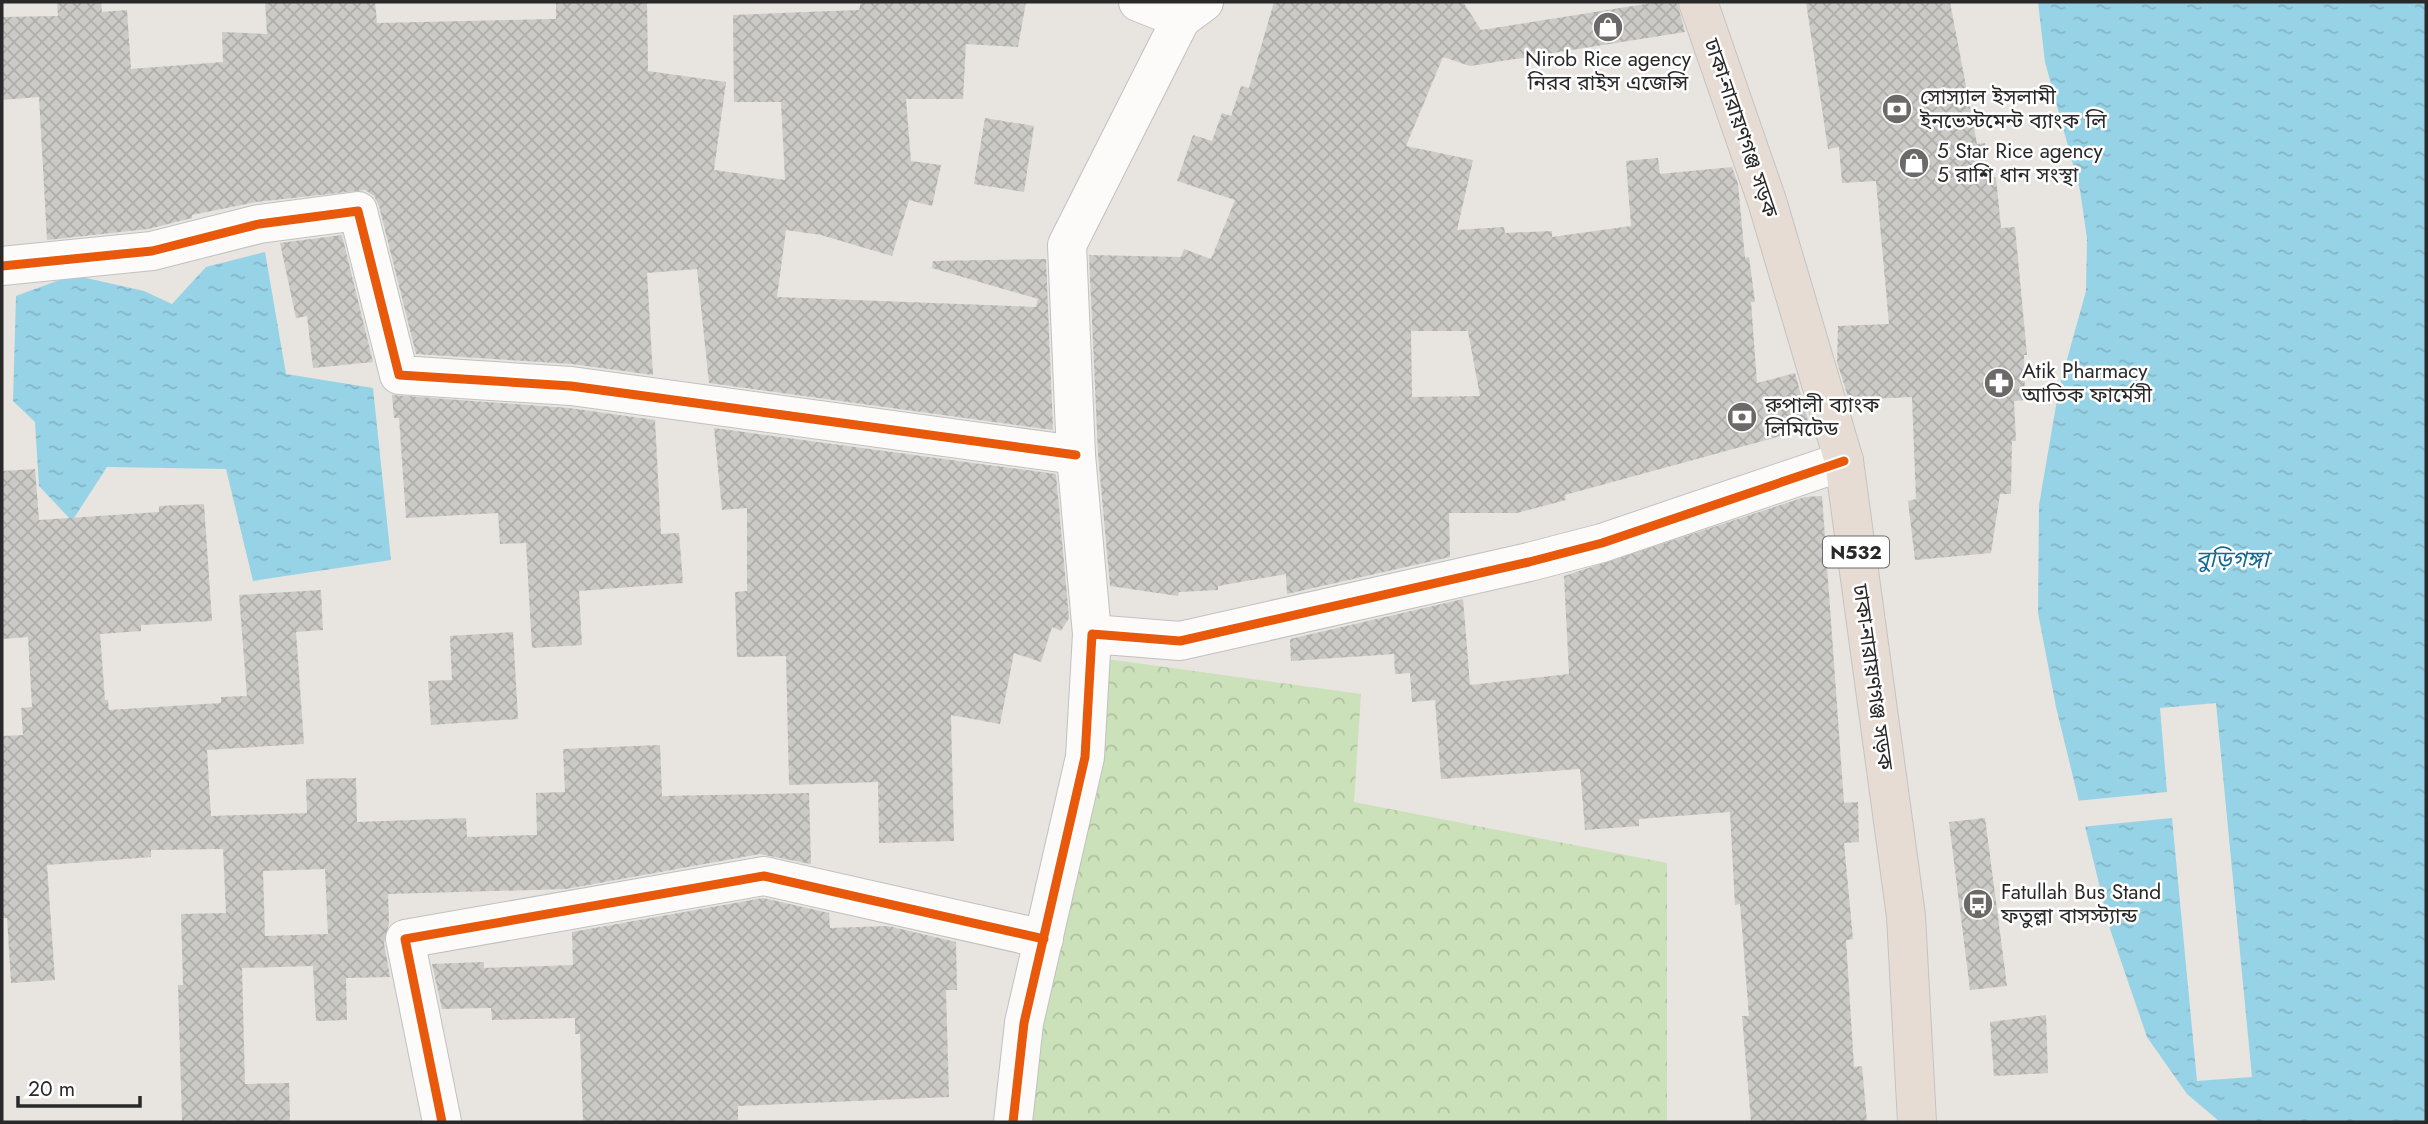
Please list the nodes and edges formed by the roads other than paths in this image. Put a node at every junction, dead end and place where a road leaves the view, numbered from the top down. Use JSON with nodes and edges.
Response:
{"nodes":[{"id":1,"x":1138,"y":2,"type":"edge"},
{"id":2,"x":1698,"y":2,"type":"edge"},
{"id":3,"x":1193,"y":11,"type":"edge"},
{"id":4,"x":2,"y":266,"type":"edge"},
{"id":5,"x":1076,"y":455,"type":"junction"},
{"id":6,"x":1844,"y":461,"type":"junction"},
{"id":7,"x":1092,"y":634,"type":"junction"},
{"id":8,"x":1044,"y":939,"type":"junction"},
{"id":9,"x":442,"y":1122,"type":"edge"},
{"id":10,"x":1013,"y":1122,"type":"edge"},
{"id":11,"x":1917,"y":1122,"type":"edge"}],
"edges":[{"from":1,"to":3,"type":"street"},
{"from":2,"to":6,"type":"highway","name":"ঢাকা-নারায়ণগঞ্জ সড়ক","number":"N532"},
{"from":3,"to":5,"type":"street"},
{"from":4,"to":5,"type":"street"},
{"from":5,"to":7,"type":"street"},
{"from":6,"to":7,"type":"street"},
{"from":6,"to":11,"type":"highway","name":"ঢাকা-নারায়ণগঞ্জ সড়ক","number":"N532"},
{"from":7,"to":8,"type":"street"},
{"from":8,"to":9,"type":"street"},
{"from":8,"to":10,"type":"street"}]}
